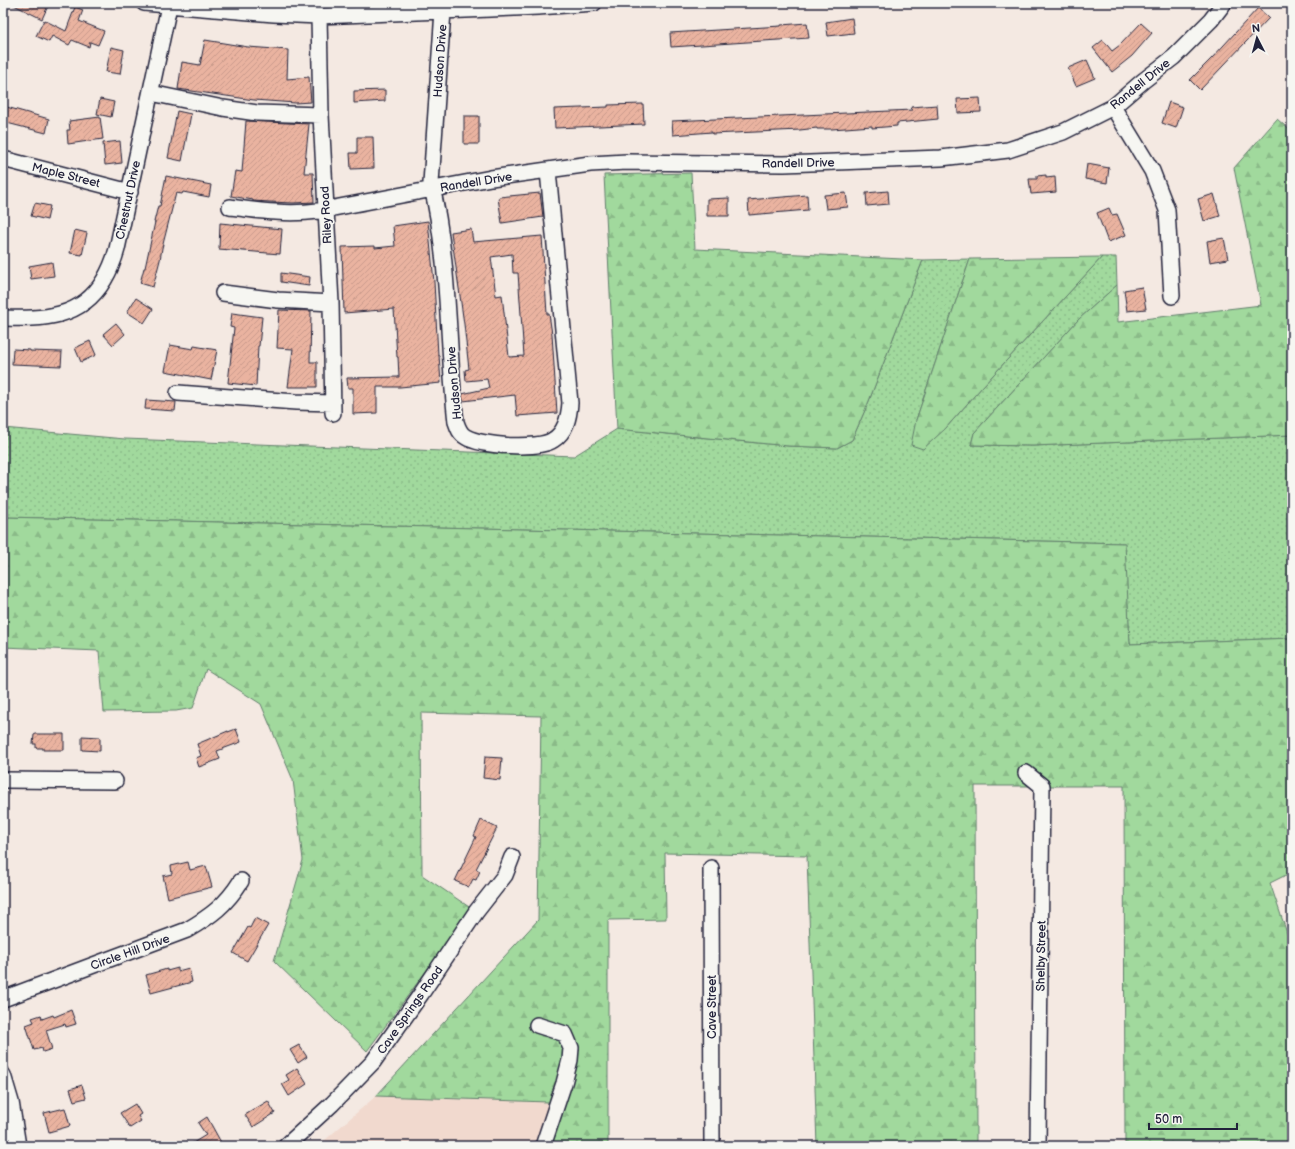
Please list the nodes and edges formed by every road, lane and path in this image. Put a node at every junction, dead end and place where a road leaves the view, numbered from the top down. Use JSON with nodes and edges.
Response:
{"nodes":[{"id":1,"x":144,"y":3,"type":"edge"},
{"id":2,"x":594,"y":3,"type":"edge"},
{"id":3,"x":1224,"y":3,"type":"edge"},
{"id":4,"x":170,"y":6,"type":"junction"},
{"id":5,"x":295,"y":9,"type":"edge"},
{"id":6,"x":444,"y":11,"type":"junction"},
{"id":7,"x":319,"y":16,"type":"junction"},
{"id":8,"x":151,"y":93,"type":"junction"},
{"id":9,"x":1113,"y":107,"type":"junction"},
{"id":10,"x":321,"y":114,"type":"junction"},
{"id":11,"x":3,"y":159,"type":"edge"},
{"id":12,"x":548,"y":171,"type":"junction"},
{"id":13,"x":432,"y":189,"type":"junction"},
{"id":14,"x":130,"y":192,"type":"junction"},
{"id":15,"x":230,"y":208,"type":"dead end"},
{"id":16,"x":326,"y":210,"type":"junction"},
{"id":17,"x":223,"y":294,"type":"dead end"},
{"id":18,"x":1172,"y":296,"type":"dead end"},
{"id":19,"x":331,"y":303,"type":"junction"},
{"id":20,"x":3,"y":318,"type":"edge"},
{"id":21,"x":178,"y":393,"type":"dead end"},
{"id":22,"x":1026,"y":773,"type":"dead end"},
{"id":23,"x":3,"y":780,"type":"edge"},
{"id":24,"x":115,"y":781,"type":"dead end"},
{"id":25,"x":512,"y":857,"type":"dead end"},
{"id":26,"x":711,"y":868,"type":"dead end"},
{"id":27,"x":241,"y":881,"type":"dead end"},
{"id":28,"x":3,"y":999,"type":"edge"},
{"id":29,"x":538,"y":1024,"type":"dead end"},
{"id":30,"x":3,"y":1075,"type":"edge"},
{"id":31,"x":18,"y":1146,"type":"edge"},
{"id":32,"x":286,"y":1146,"type":"edge"},
{"id":33,"x":543,"y":1146,"type":"edge"},
{"id":34,"x":712,"y":1146,"type":"edge"},
{"id":35,"x":1038,"y":1146,"type":"edge"}],
"edges":[{"from":1,"to":4,"type":"street"},
{"from":2,"to":6,"type":"street"},
{"from":3,"to":9,"type":"street","name":"Randell Drive"},
{"from":4,"to":5,"type":"street"},
{"from":4,"to":8,"type":"street","name":"Chestnut Drive"},
{"from":5,"to":7,"type":"street"},
{"from":6,"to":7,"type":"street"},
{"from":6,"to":13,"type":"street","name":"Hudson Drive"},
{"from":7,"to":10,"type":"street","name":"Riley Road"},
{"from":8,"to":10,"type":"street"},
{"from":8,"to":14,"type":"street","name":"Chestnut Drive"},
{"from":9,"to":12,"type":"street","name":"Randell Drive"},
{"from":9,"to":18,"type":"street"},
{"from":10,"to":16,"type":"street","name":"Riley Road"},
{"from":11,"to":14,"type":"street","name":"Maple Street"},
{"from":12,"to":13,"type":"street","name":"Randell Drive"},
{"from":12,"to":13,"type":"street","name":"Hudson Drive"},
{"from":13,"to":16,"type":"street","name":"Randell Drive"},
{"from":14,"to":20,"type":"street","name":"Chestnut Drive"},
{"from":15,"to":16,"type":"street","name":"Randell Drive"},
{"from":16,"to":19,"type":"street","name":"Riley Road"},
{"from":17,"to":19,"type":"street"},
{"from":19,"to":21,"type":"street","name":"Riley Road"},
{"from":22,"to":35,"type":"street","name":"Shelby Street"},
{"from":23,"to":24,"type":"street"},
{"from":25,"to":32,"type":"street","name":"Cave Springs Road"},
{"from":26,"to":34,"type":"street","name":"Cave Street"},
{"from":27,"to":28,"type":"street","name":"Circle Hill Drive"},
{"from":29,"to":33,"type":"street"},
{"from":30,"to":31,"type":"street"}]}
